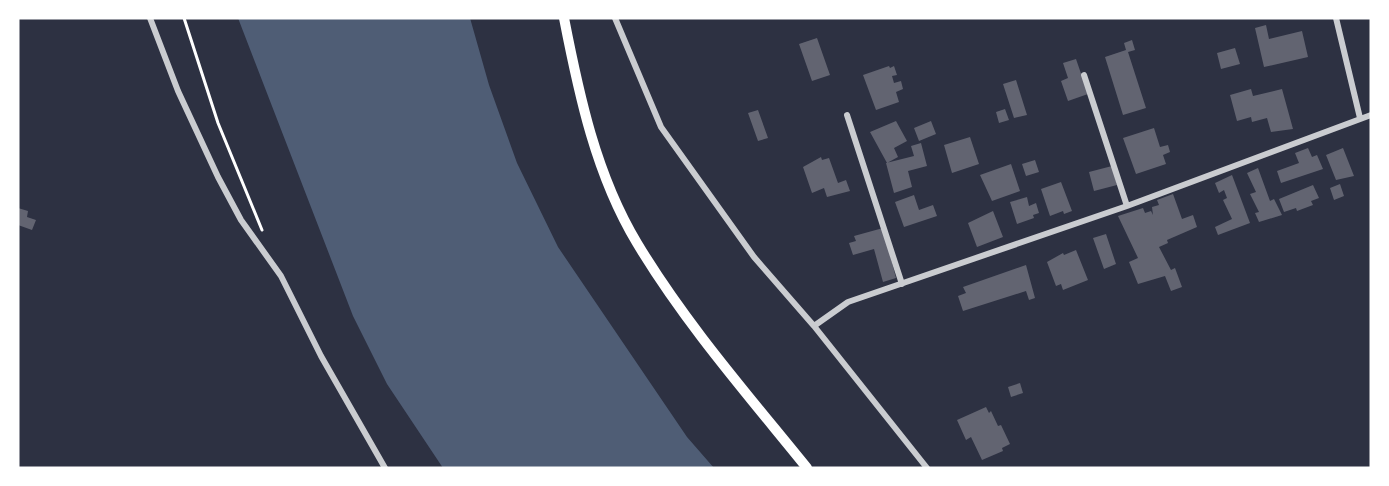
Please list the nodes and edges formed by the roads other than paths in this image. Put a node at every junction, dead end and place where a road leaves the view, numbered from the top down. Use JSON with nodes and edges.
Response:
{"nodes":[{"id":1,"x":150,"y":18,"type":"edge"},
{"id":2,"x":564,"y":18,"type":"edge"},
{"id":3,"x":615,"y":18,"type":"edge"},
{"id":4,"x":1336,"y":18,"type":"edge"},
{"id":5,"x":1084,"y":75,"type":"dead end"},
{"id":6,"x":848,"y":115,"type":"dead end"},
{"id":7,"x":1371,"y":115,"type":"edge"},
{"id":8,"x":1360,"y":118,"type":"junction"},
{"id":9,"x":1127,"y":206,"type":"junction"},
{"id":10,"x":902,"y":284,"type":"junction"},
{"id":11,"x":814,"y":326,"type":"junction"},
{"id":12,"x":385,"y":468,"type":"edge"},
{"id":13,"x":807,"y":468,"type":"edge"},
{"id":14,"x":927,"y":468,"type":"edge"}],
"edges":[{"from":1,"to":12,"type":"street"},
{"from":2,"to":13,"type":"main road"},
{"from":3,"to":11,"type":"street"},
{"from":4,"to":8,"type":"street"},
{"from":5,"to":9,"type":"street"},
{"from":6,"to":10,"type":"street"},
{"from":7,"to":8,"type":"street"},
{"from":8,"to":9,"type":"street"},
{"from":9,"to":10,"type":"street"},
{"from":10,"to":11,"type":"street"},
{"from":11,"to":14,"type":"street"}]}
